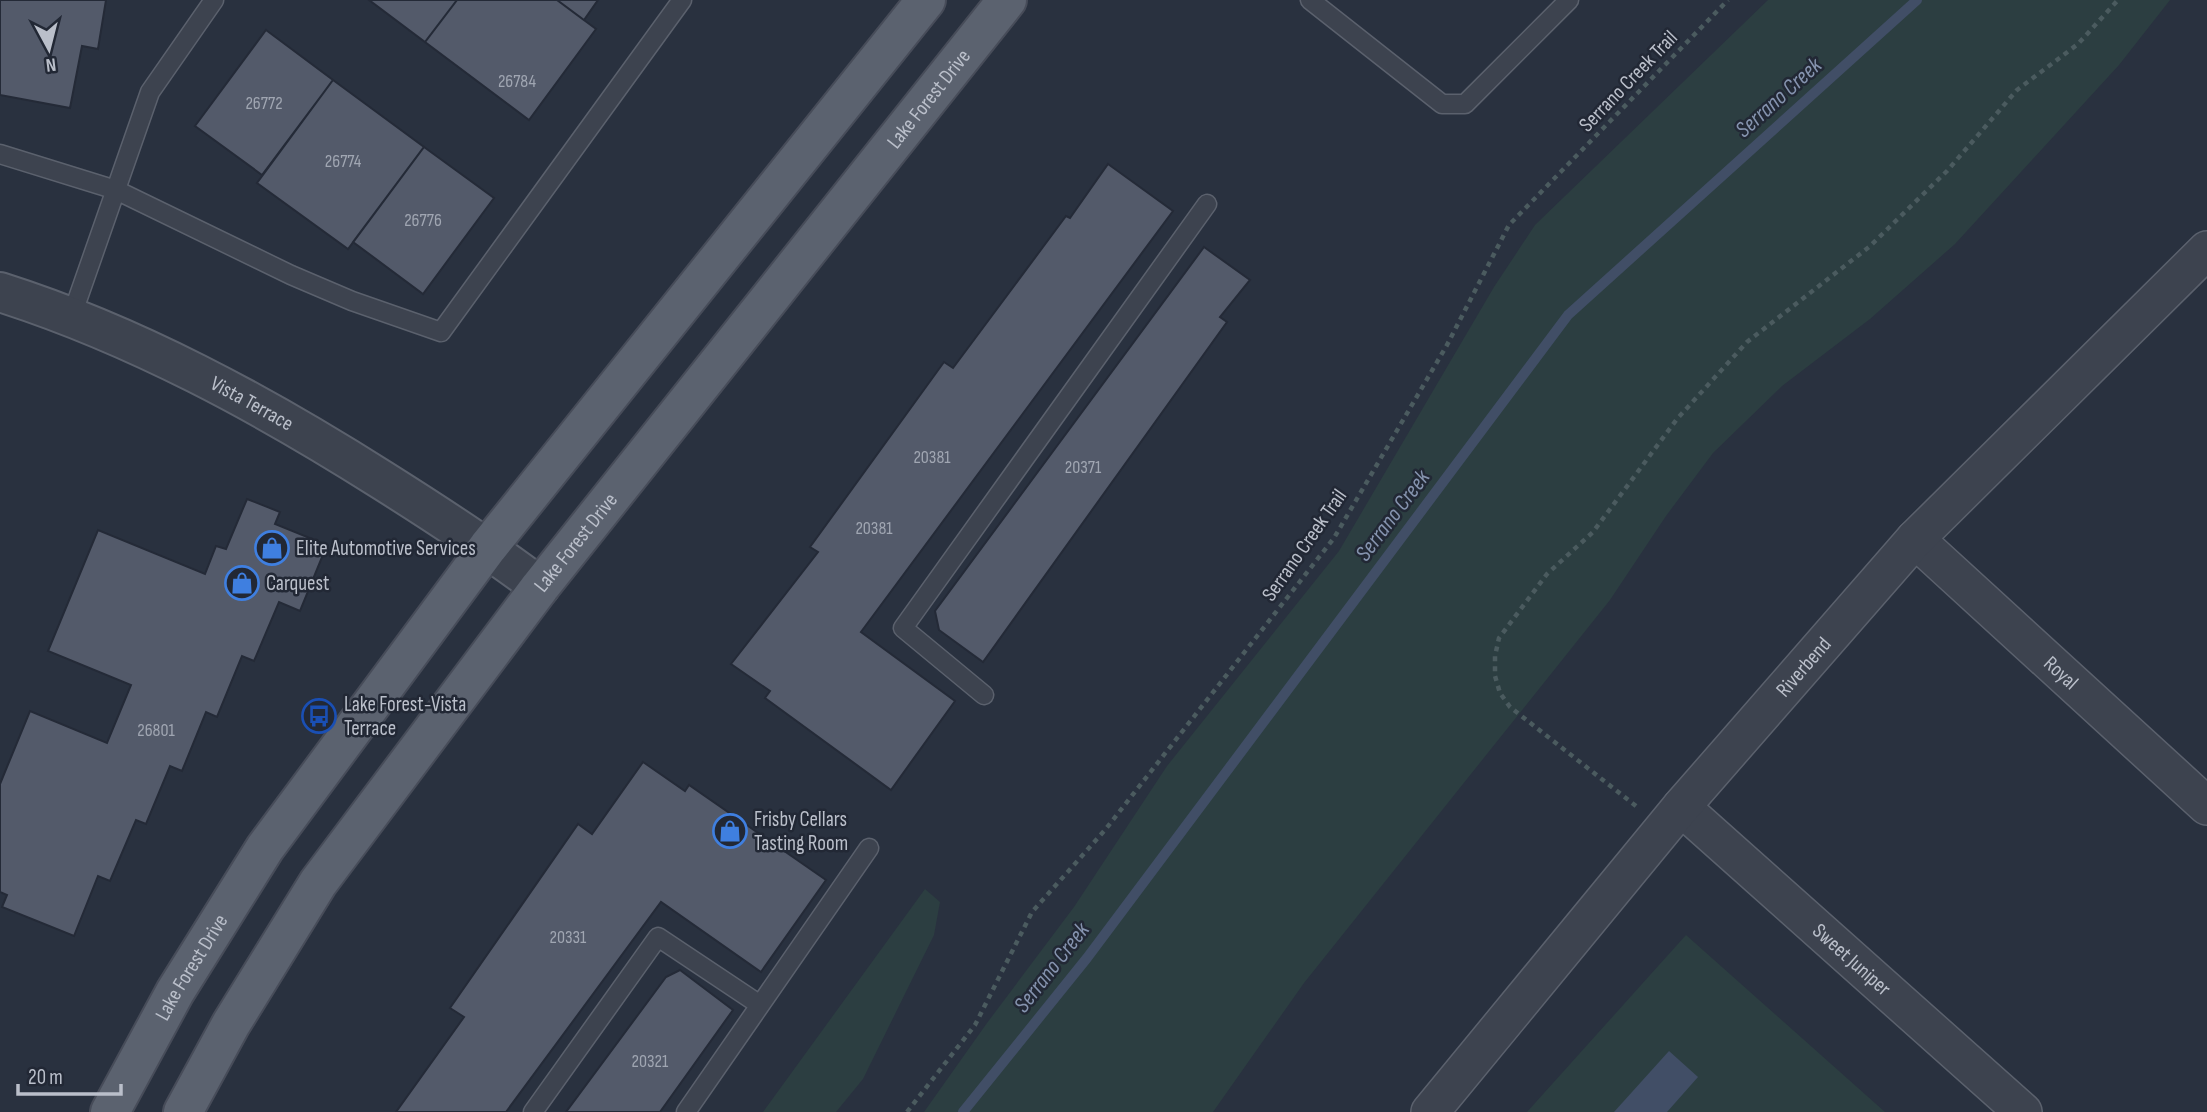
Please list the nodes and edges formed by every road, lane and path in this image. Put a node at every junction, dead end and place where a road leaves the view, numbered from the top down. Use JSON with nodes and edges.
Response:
{"nodes":[{"id":1,"x":214,"y":0,"type":"edge"},
{"id":2,"x":682,"y":0,"type":"edge"},
{"id":3,"x":926,"y":0,"type":"edge"},
{"id":4,"x":1007,"y":0,"type":"edge"},
{"id":5,"x":1310,"y":0,"type":"edge"},
{"id":6,"x":1569,"y":0,"type":"edge"},
{"id":7,"x":1728,"y":0,"type":"edge"},
{"id":8,"x":2118,"y":0,"type":"edge"},
{"id":9,"x":0,"y":154,"type":"edge"},
{"id":10,"x":116,"y":190,"type":"junction"},
{"id":11,"x":1207,"y":204,"type":"dead end"},
{"id":12,"x":2207,"y":250,"type":"edge"},
{"id":13,"x":0,"y":292,"type":"edge"},
{"id":14,"x":71,"y":318,"type":"junction"},
{"id":15,"x":1915,"y":539,"type":"junction"},
{"id":16,"x":488,"y":547,"type":"junction"},
{"id":17,"x":540,"y":587,"type":"junction"},
{"id":18,"x":984,"y":695,"type":"dead end"},
{"id":19,"x":2203,"y":795,"type":"edge"},
{"id":20,"x":1673,"y":817,"type":"junction"},
{"id":21,"x":869,"y":848,"type":"dead end"},
{"id":22,"x":760,"y":1005,"type":"junction"},
{"id":23,"x":110,"y":1112,"type":"edge"},
{"id":24,"x":183,"y":1112,"type":"edge"},
{"id":25,"x":533,"y":1112,"type":"edge"},
{"id":26,"x":687,"y":1112,"type":"edge"},
{"id":27,"x":907,"y":1112,"type":"edge"},
{"id":28,"x":1430,"y":1112,"type":"edge"},
{"id":29,"x":2023,"y":1112,"type":"edge"}],
"edges":[{"from":1,"to":10,"type":"lane"},
{"from":2,"to":10,"type":"lane"},
{"from":3,"to":16,"type":"main road","name":"Lake Forest Drive"},
{"from":4,"to":17,"type":"main road","name":"Lake Forest Drive"},
{"from":5,"to":6,"type":"lane"},
{"from":7,"to":27,"type":"path","name":"Serrano Creek Trail"},
{"from":8,"to":20,"type":"path"},
{"from":9,"to":10,"type":"lane"},
{"from":10,"to":14,"type":"lane"},
{"from":11,"to":18,"type":"lane"},
{"from":12,"to":15,"type":"street","name":"Riverbend"},
{"from":13,"to":14,"type":"street","name":"Vista Terrace"},
{"from":14,"to":16,"type":"street","name":"Vista Terrace"},
{"from":15,"to":19,"type":"street","name":"Royal"},
{"from":15,"to":20,"type":"street","name":"Riverbend"},
{"from":16,"to":17,"type":"street","name":"Vista Terrace"},
{"from":16,"to":23,"type":"main road","name":"Lake Forest Drive"},
{"from":17,"to":24,"type":"main road","name":"Lake Forest Drive"},
{"from":20,"to":28,"type":"street","name":"Riverbend"},
{"from":20,"to":29,"type":"street","name":"Sweet Juniper"},
{"from":21,"to":22,"type":"lane"},
{"from":22,"to":25,"type":"lane"},
{"from":22,"to":26,"type":"lane"}]}
